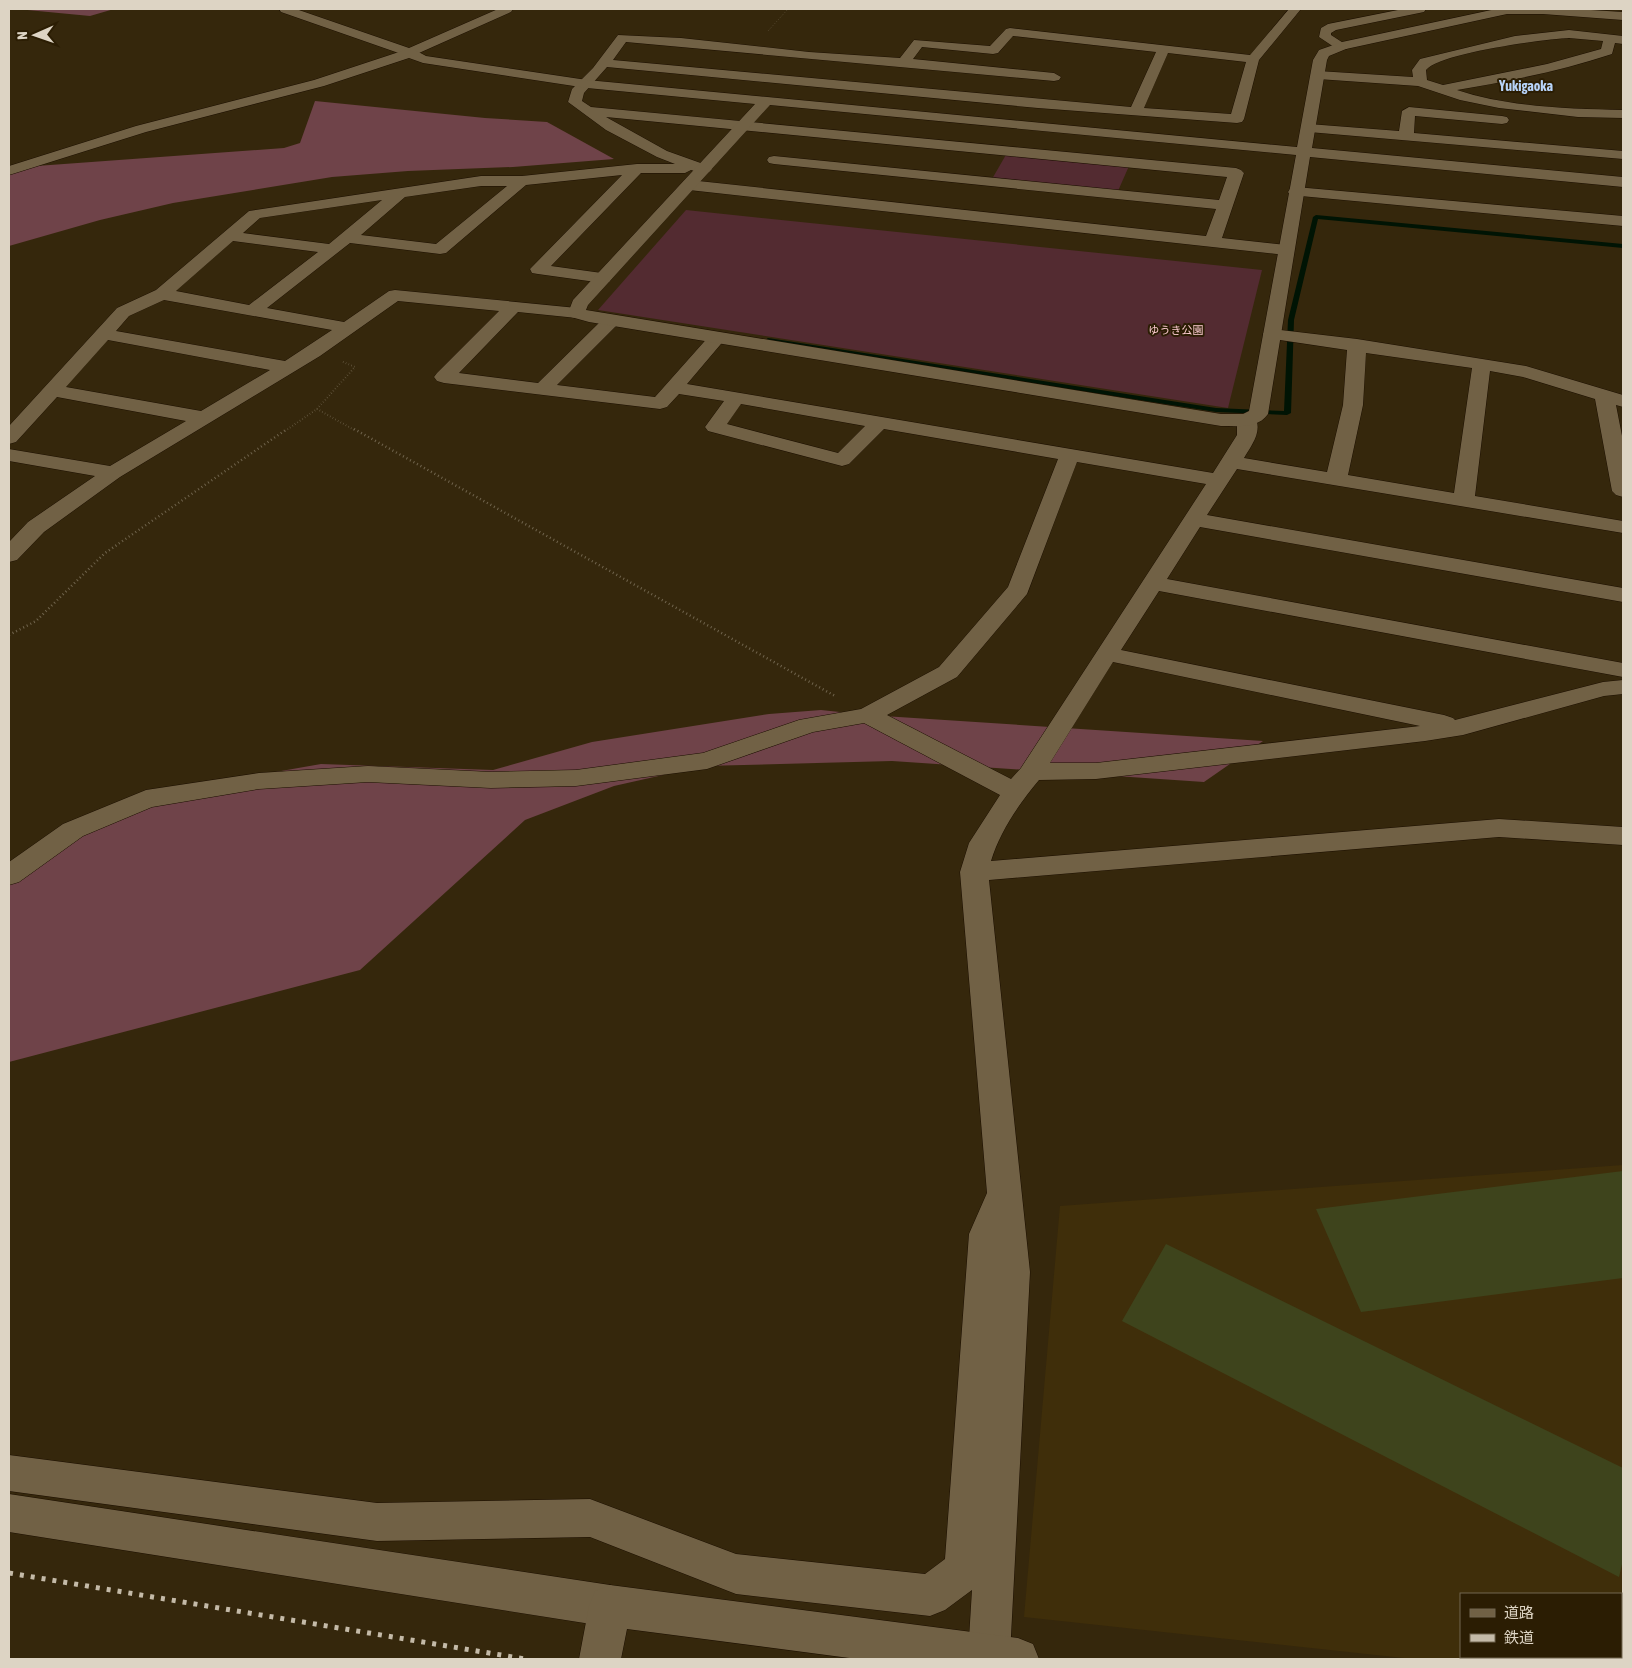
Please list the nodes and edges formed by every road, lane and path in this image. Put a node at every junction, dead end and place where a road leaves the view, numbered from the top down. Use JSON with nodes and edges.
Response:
{"nodes":[{"id":1,"x":285,"y":9,"type":"edge"},
{"id":2,"x":507,"y":9,"type":"edge"},
{"id":3,"x":1294,"y":9,"type":"edge"},
{"id":4,"x":1420,"y":9,"type":"edge"},
{"id":5,"x":1596,"y":14,"type":"junction"},
{"id":6,"x":1623,"y":16,"type":"edge"},
{"id":7,"x":1611,"y":38,"type":"edge"},
{"id":8,"x":1076,"y":40,"type":"junction"},
{"id":9,"x":1342,"y":46,"type":"junction"},
{"id":10,"x":1164,"y":49,"type":"junction"},
{"id":11,"x":410,"y":53,"type":"junction"},
{"id":12,"x":809,"y":56,"type":"junction"},
{"id":13,"x":1253,"y":59,"type":"junction"},
{"id":14,"x":904,"y":62,"type":"junction"},
{"id":15,"x":604,"y":64,"type":"junction"},
{"id":16,"x":1318,"y":75,"type":"junction"},
{"id":17,"x":1054,"y":77,"type":"junction"},
{"id":18,"x":786,"y":80,"type":"junction"},
{"id":19,"x":1420,"y":82,"type":"junction"},
{"id":20,"x":587,"y":84,"type":"junction"},
{"id":21,"x":1439,"y":88,"type":"junction"},
{"id":22,"x":766,"y":102,"type":"junction"},
{"id":23,"x":1038,"y":104,"type":"junction"},
{"id":24,"x":587,"y":110,"type":"junction"},
{"id":25,"x":1136,"y":111,"type":"junction"},
{"id":26,"x":1620,"y":118,"type":"edge"},
{"id":27,"x":1518,"y":122,"type":"dead end"},
{"id":28,"x":746,"y":125,"type":"junction"},
{"id":29,"x":1024,"y":125,"type":"junction"},
{"id":30,"x":1567,"y":126,"type":"dead end"},
{"id":31,"x":1310,"y":128,"type":"junction"},
{"id":32,"x":801,"y":130,"type":"junction"},
{"id":33,"x":1406,"y":136,"type":"junction"},
{"id":34,"x":998,"y":150,"type":"junction"},
{"id":35,"x":1304,"y":152,"type":"junction"},
{"id":36,"x":1623,"y":155,"type":"edge"},
{"id":37,"x":774,"y":160,"type":"junction"},
{"id":38,"x":636,"y":169,"type":"junction"},
{"id":39,"x":704,"y":169,"type":"junction"},
{"id":40,"x":9,"y":171,"type":"edge"},
{"id":41,"x":522,"y":181,"type":"junction"},
{"id":42,"x":980,"y":181,"type":"junction"},
{"id":43,"x":1623,"y":182,"type":"edge"},
{"id":44,"x":1006,"y":183,"type":"junction"},
{"id":45,"x":689,"y":185,"type":"junction"},
{"id":46,"x":401,"y":192,"type":"junction"},
{"id":47,"x":746,"y":192,"type":"junction"},
{"id":48,"x":1296,"y":192,"type":"junction"},
{"id":49,"x":1224,"y":205,"type":"junction"},
{"id":50,"x":985,"y":216,"type":"junction"},
{"id":51,"x":1623,"y":221,"type":"edge"},
{"id":52,"x":229,"y":236,"type":"junction"},
{"id":53,"x":347,"y":238,"type":"junction"},
{"id":54,"x":1213,"y":241,"type":"junction"},
{"id":55,"x":333,"y":249,"type":"junction"},
{"id":56,"x":1286,"y":250,"type":"junction"},
{"id":57,"x":602,"y":278,"type":"junction"},
{"id":58,"x":162,"y":294,"type":"junction"},
{"id":59,"x":513,"y":307,"type":"junction"},
{"id":60,"x":252,"y":310,"type":"junction"},
{"id":61,"x":577,"y":313,"type":"junction"},
{"id":62,"x":611,"y":321,"type":"junction"},
{"id":63,"x":348,"y":328,"type":"junction"},
{"id":64,"x":104,"y":334,"type":"junction"},
{"id":65,"x":1272,"y":334,"type":"junction"},
{"id":66,"x":717,"y":338,"type":"junction"},
{"id":67,"x":1356,"y":345,"type":"junction"},
{"id":68,"x":312,"y":352,"type":"junction"},
{"id":69,"x":1482,"y":364,"type":"junction"},
{"id":70,"x":287,"y":368,"type":"junction"},
{"id":71,"x":674,"y":387,"type":"junction"},
{"id":72,"x":542,"y":389,"type":"junction"},
{"id":73,"x":52,"y":390,"type":"junction"},
{"id":74,"x":1604,"y":395,"type":"junction"},
{"id":75,"x":736,"y":398,"type":"junction"},
{"id":76,"x":1623,"y":401,"type":"edge"},
{"id":77,"x":317,"y":409,"type":"junction"},
{"id":78,"x":204,"y":418,"type":"junction"},
{"id":79,"x":1247,"y":420,"type":"junction"},
{"id":80,"x":879,"y":422,"type":"junction"},
{"id":81,"x":9,"y":438,"type":"edge"},
{"id":82,"x":9,"y":455,"type":"edge"},
{"id":83,"x":1069,"y":456,"type":"junction"},
{"id":84,"x":1231,"y":462,"type":"junction"},
{"id":85,"x":113,"y":473,"type":"junction"},
{"id":86,"x":1218,"y":480,"type":"junction"},
{"id":87,"x":1336,"y":480,"type":"junction"},
{"id":88,"x":1623,"y":491,"type":"edge"},
{"id":89,"x":1464,"y":500,"type":"junction"},
{"id":90,"x":1194,"y":519,"type":"junction"},
{"id":91,"x":1623,"y":527,"type":"edge"},
{"id":92,"x":9,"y":555,"type":"edge"},
{"id":93,"x":1153,"y":583,"type":"junction"},
{"id":94,"x":1623,"y":595,"type":"edge"},
{"id":95,"x":9,"y":635,"type":"edge"},
{"id":96,"x":1107,"y":654,"type":"junction"},
{"id":97,"x":1623,"y":670,"type":"edge"},
{"id":98,"x":1623,"y":687,"type":"edge"},
{"id":99,"x":868,"y":715,"type":"junction"},
{"id":100,"x":1463,"y":727,"type":"junction"},
{"id":101,"x":1032,"y":772,"type":"junction"},
{"id":102,"x":1015,"y":792,"type":"junction"},
{"id":103,"x":1623,"y":836,"type":"edge"},
{"id":104,"x":974,"y":872,"type":"junction"},
{"id":105,"x":9,"y":875,"type":"edge"},
{"id":106,"x":1004,"y":1194,"type":"junction"},
{"id":107,"x":9,"y":1473,"type":"edge"},
{"id":108,"x":9,"y":1513,"type":"edge"},
{"id":109,"x":610,"y":1606,"type":"junction"},
{"id":110,"x":1003,"y":1657,"type":"edge"},
{"id":111,"x":600,"y":1659,"type":"edge"}],
"edges":[{"from":1,"to":11,"type":"street"},
{"from":2,"to":11,"type":"street"},
{"from":3,"to":13,"type":"street"},
{"from":4,"to":9,"type":"street"},
{"from":5,"to":6,"type":"street"},
{"from":5,"to":7,"type":"street"},
{"from":5,"to":9,"type":"street"},
{"from":7,"to":19,"type":"street"},
{"from":7,"to":21,"type":"street"},
{"from":8,"to":10,"type":"street"},
{"from":8,"to":14,"type":"street"},
{"from":8,"to":17,"type":"street"},
{"from":9,"to":16,"type":"street"},
{"from":10,"to":13,"type":"street"},
{"from":10,"to":25,"type":"street"},
{"from":11,"to":20,"type":"street"},
{"from":11,"to":40,"type":"street"},
{"from":12,"to":14,"type":"street"},
{"from":12,"to":15,"type":"street"},
{"from":12,"to":18,"type":"street"},
{"from":13,"to":25,"type":"street"},
{"from":14,"to":17,"type":"street"},
{"from":15,"to":18,"type":"street"},
{"from":15,"to":20,"type":"street"},
{"from":16,"to":19,"type":"street"},
{"from":16,"to":31,"type":"street"},
{"from":17,"to":23,"type":"street"},
{"from":18,"to":22,"type":"street"},
{"from":18,"to":23,"type":"street"},
{"from":19,"to":21,"type":"street"},
{"from":20,"to":22,"type":"street"},
{"from":20,"to":24,"type":"street"},
{"from":21,"to":26,"type":"street"},
{"from":22,"to":28,"type":"street"},
{"from":22,"to":29,"type":"street"},
{"from":23,"to":25,"type":"street"},
{"from":23,"to":29,"type":"street"},
{"from":24,"to":28,"type":"street"},
{"from":24,"to":39,"type":"street"},
{"from":26,"to":30,"type":"street"},
{"from":27,"to":33,"type":"street"},
{"from":28,"to":32,"type":"street"},
{"from":28,"to":39,"type":"street"},
{"from":29,"to":35,"type":"street"},
{"from":31,"to":33,"type":"street"},
{"from":31,"to":35,"type":"street"},
{"from":32,"to":34,"type":"street"},
{"from":32,"to":37,"type":"street"},
{"from":33,"to":36,"type":"street"},
{"from":34,"to":42,"type":"street"},
{"from":34,"to":49,"type":"street"},
{"from":35,"to":43,"type":"street"},
{"from":35,"to":48,"type":"street"},
{"from":37,"to":42,"type":"street"},
{"from":37,"to":47,"type":"street"},
{"from":38,"to":39,"type":"street"},
{"from":38,"to":41,"type":"street"},
{"from":38,"to":57,"type":"street"},
{"from":39,"to":45,"type":"street"},
{"from":41,"to":46,"type":"street"},
{"from":41,"to":53,"type":"street"},
{"from":42,"to":44,"type":"street"},
{"from":44,"to":49,"type":"street"},
{"from":44,"to":50,"type":"street"},
{"from":45,"to":47,"type":"street"},
{"from":45,"to":57,"type":"street"},
{"from":46,"to":52,"type":"street"},
{"from":46,"to":53,"type":"street"},
{"from":47,"to":50,"type":"street"},
{"from":48,"to":51,"type":"street"},
{"from":48,"to":56,"type":"street"},
{"from":49,"to":54,"type":"street"},
{"from":50,"to":54,"type":"street"},
{"from":52,"to":55,"type":"street"},
{"from":52,"to":58,"type":"street"},
{"from":53,"to":55,"type":"street"},
{"from":54,"to":56,"type":"street"},
{"from":55,"to":60,"type":"street"},
{"from":56,"to":65,"type":"street"},
{"from":57,"to":61,"type":"street"},
{"from":58,"to":60,"type":"street"},
{"from":58,"to":64,"type":"street"},
{"from":59,"to":61,"type":"street"},
{"from":59,"to":63,"type":"street"},
{"from":59,"to":72,"type":"street"},
{"from":60,"to":63,"type":"street"},
{"from":61,"to":62,"type":"street"},
{"from":62,"to":66,"type":"street"},
{"from":62,"to":72,"type":"street"},
{"from":63,"to":68,"type":"street"},
{"from":64,"to":70,"type":"street"},
{"from":64,"to":73,"type":"street"},
{"from":65,"to":67,"type":"street"},
{"from":65,"to":79,"type":"street"},
{"from":66,"to":71,"type":"street"},
{"from":66,"to":79,"type":"street"},
{"from":67,"to":69,"type":"street"},
{"from":67,"to":87,"type":"street"},
{"from":68,"to":70,"type":"street"},
{"from":68,"to":77,"type":"path"},
{"from":69,"to":74,"type":"street"},
{"from":69,"to":89,"type":"street"},
{"from":70,"to":78,"type":"street"},
{"from":71,"to":72,"type":"street"},
{"from":71,"to":75,"type":"street"},
{"from":73,"to":78,"type":"street"},
{"from":73,"to":81,"type":"street"},
{"from":74,"to":76,"type":"street"},
{"from":74,"to":88,"type":"street"},
{"from":75,"to":80,"type":"street"},
{"from":75,"to":80,"type":"street"},
{"from":77,"to":95,"type":"path"},
{"from":77,"to":99,"type":"path"},
{"from":78,"to":85,"type":"street"},
{"from":79,"to":84,"type":"street"},
{"from":80,"to":83,"type":"street"},
{"from":82,"to":85,"type":"street"},
{"from":83,"to":86,"type":"street"},
{"from":83,"to":99,"type":"street"},
{"from":84,"to":86,"type":"street"},
{"from":84,"to":87,"type":"street"},
{"from":85,"to":92,"type":"street"},
{"from":86,"to":90,"type":"street"},
{"from":87,"to":89,"type":"street"},
{"from":89,"to":91,"type":"street"},
{"from":90,"to":93,"type":"street"},
{"from":90,"to":94,"type":"street"},
{"from":93,"to":96,"type":"street"},
{"from":93,"to":97,"type":"street"},
{"from":96,"to":100,"type":"street"},
{"from":96,"to":101,"type":"street"},
{"from":98,"to":100,"type":"street"},
{"from":99,"to":102,"type":"street"},
{"from":99,"to":105,"type":"street"},
{"from":100,"to":101,"type":"street"},
{"from":101,"to":102,"type":"street"},
{"from":102,"to":104,"type":"street"},
{"from":103,"to":104,"type":"street"},
{"from":104,"to":106,"type":"street"},
{"from":106,"to":107,"type":"street"},
{"from":106,"to":110,"type":"street"},
{"from":108,"to":109,"type":"street"},
{"from":109,"to":110,"type":"street"},
{"from":109,"to":111,"type":"street"}]}
